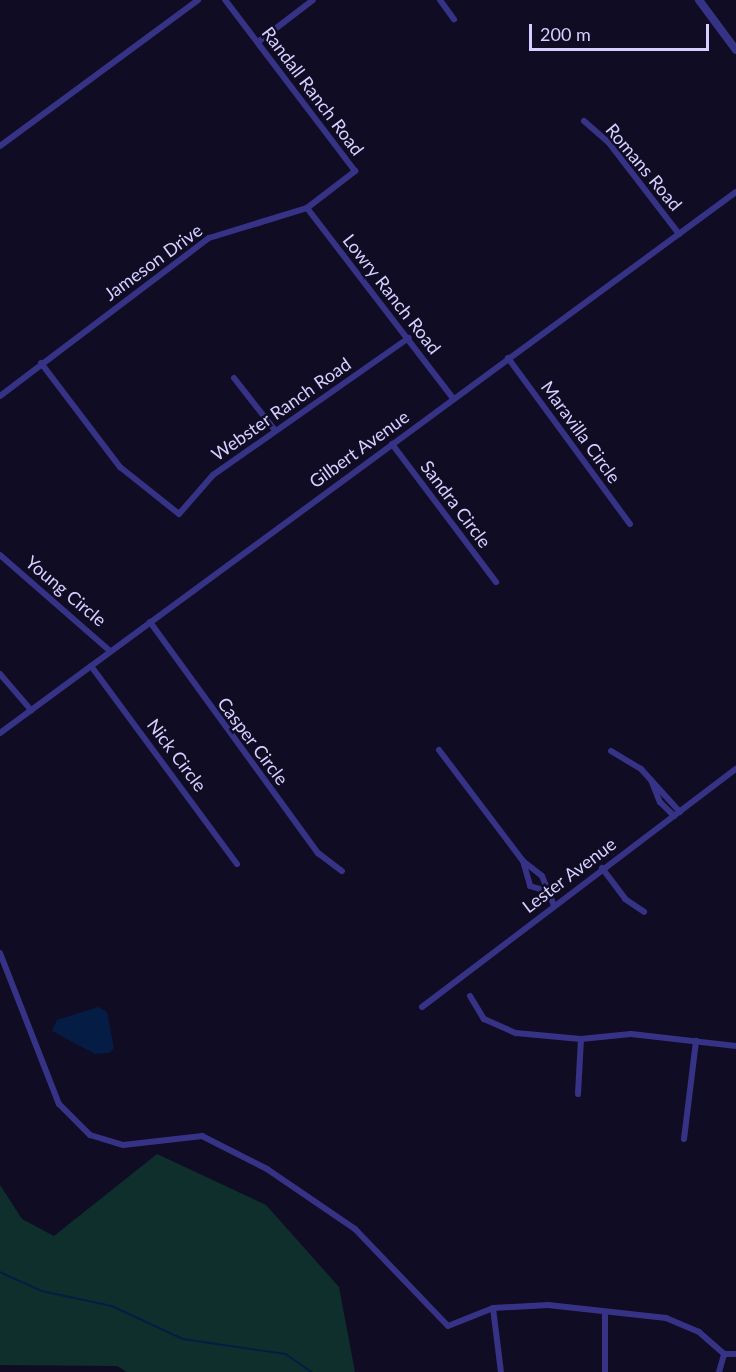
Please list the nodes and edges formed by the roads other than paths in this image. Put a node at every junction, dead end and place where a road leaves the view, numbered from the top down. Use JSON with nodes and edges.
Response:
{"nodes":[{"id":1,"x":198,"y":0,"type":"edge"},
{"id":2,"x":225,"y":0,"type":"edge"},
{"id":3,"x":313,"y":0,"type":"edge"},
{"id":4,"x":440,"y":0,"type":"edge"},
{"id":5,"x":699,"y":0,"type":"edge"},
{"id":6,"x":454,"y":19,"type":"dead end"},
{"id":7,"x":258,"y":42,"type":"junction"},
{"id":8,"x":736,"y":50,"type":"edge"},
{"id":9,"x":584,"y":121,"type":"dead end"},
{"id":10,"x":0,"y":146,"type":"edge"},
{"id":11,"x":354,"y":171,"type":"joint"},
{"id":12,"x":736,"y":192,"type":"edge"},
{"id":13,"x":307,"y":208,"type":"junction"},
{"id":14,"x":679,"y":234,"type":"junction"},
{"id":15,"x":409,"y":338,"type":"junction"},
{"id":16,"x":508,"y":358,"type":"junction"},
{"id":17,"x":40,"y":363,"type":"junction"},
{"id":18,"x":234,"y":378,"type":"dead end"},
{"id":19,"x":0,"y":396,"type":"edge"},
{"id":20,"x":453,"y":398,"type":"junction"},
{"id":21,"x":274,"y":429,"type":"junction"},
{"id":22,"x":392,"y":444,"type":"junction"},
{"id":23,"x":630,"y":524,"type":"dead end"},
{"id":24,"x":0,"y":555,"type":"edge"},
{"id":25,"x":496,"y":582,"type":"dead end"},
{"id":26,"x":150,"y":622,"type":"junction"},
{"id":27,"x":110,"y":651,"type":"junction"},
{"id":28,"x":91,"y":666,"type":"junction"},
{"id":29,"x":0,"y":674,"type":"edge"},
{"id":30,"x":31,"y":710,"type":"junction"},
{"id":31,"x":0,"y":733,"type":"edge"},
{"id":32,"x":439,"y":750,"type":"dead end"},
{"id":33,"x":611,"y":751,"type":"dead end"},
{"id":34,"x":736,"y":769,"type":"edge"},
{"id":35,"x":651,"y":780,"type":"junction"},
{"id":36,"x":677,"y":814,"type":"junction"},
{"id":37,"x":523,"y":861,"type":"junction"},
{"id":38,"x":237,"y":864,"type":"dead end"},
{"id":39,"x":602,"y":868,"type":"junction"},
{"id":40,"x":342,"y":870,"type":"dead end"},
{"id":41,"x":543,"y":890,"type":"junction"},
{"id":42,"x":554,"y":905,"type":"junction"},
{"id":43,"x":644,"y":912,"type":"dead end"},
{"id":44,"x":0,"y":953,"type":"edge"},
{"id":45,"x":470,"y":996,"type":"dead end"},
{"id":46,"x":422,"y":1007,"type":"dead end"},
{"id":47,"x":581,"y":1039,"type":"junction"},
{"id":48,"x":696,"y":1041,"type":"junction"},
{"id":49,"x":736,"y":1046,"type":"edge"},
{"id":50,"x":578,"y":1094,"type":"dead end"},
{"id":51,"x":684,"y":1139,"type":"dead end"},
{"id":52,"x":493,"y":1308,"type":"junction"},
{"id":53,"x":605,"y":1314,"type":"junction"},
{"id":54,"x":724,"y":1354,"type":"junction"},
{"id":55,"x":736,"y":1354,"type":"edge"},
{"id":56,"x":501,"y":1372,"type":"edge"},
{"id":57,"x":605,"y":1372,"type":"edge"},
{"id":58,"x":719,"y":1372,"type":"edge"}],
"edges":[{"from":1,"to":10,"type":"street"},
{"from":2,"to":7,"type":"street","name":"Randall Ranch Road"},
{"from":3,"to":7,"type":"street"},
{"from":4,"to":6,"type":"street"},
{"from":5,"to":8,"type":"street"},
{"from":7,"to":11,"type":"street","name":"Randall Ranch Road"},
{"from":9,"to":14,"type":"street","name":"Romans Road"},
{"from":11,"to":13,"type":"street","name":"Jameson Drive"},
{"from":12,"to":14,"type":"street","name":"Gilbert Avenue"},
{"from":13,"to":15,"type":"street","name":"Lowry Ranch Road"},
{"from":13,"to":17,"type":"street","name":"Jameson Drive"},
{"from":14,"to":16,"type":"street","name":"Gilbert Avenue"},
{"from":15,"to":20,"type":"street","name":"Lowry Ranch Road"},
{"from":15,"to":21,"type":"street","name":"Webster Ranch Road"},
{"from":16,"to":20,"type":"street","name":"Gilbert Avenue"},
{"from":16,"to":23,"type":"street","name":"Maravilla Circle"},
{"from":17,"to":19,"type":"street","name":"Jameson Drive"},
{"from":17,"to":21,"type":"street","name":"Webster Ranch Road"},
{"from":18,"to":21,"type":"street"},
{"from":20,"to":22,"type":"street","name":"Gilbert Avenue"},
{"from":22,"to":25,"type":"street","name":"Sandra Circle"},
{"from":22,"to":26,"type":"street","name":"Gilbert Avenue"},
{"from":24,"to":27,"type":"street","name":"Young Circle"},
{"from":26,"to":27,"type":"street","name":"Gilbert Avenue"},
{"from":26,"to":40,"type":"street","name":"Casper Circle"},
{"from":27,"to":28,"type":"street","name":"Gilbert Avenue"},
{"from":28,"to":30,"type":"street","name":"Gilbert Avenue"},
{"from":28,"to":38,"type":"street","name":"Nick Circle"},
{"from":29,"to":30,"type":"street"},
{"from":30,"to":31,"type":"street","name":"Gilbert Avenue"},
{"from":32,"to":37,"type":"street"},
{"from":33,"to":35,"type":"street"},
{"from":34,"to":36,"type":"street","name":"Lester Avenue"},
{"from":35,"to":36,"type":"street"},
{"from":35,"to":36,"type":"street"},
{"from":36,"to":39,"type":"street","name":"Lester Avenue"},
{"from":37,"to":41,"type":"street"},
{"from":37,"to":41,"type":"street"},
{"from":39,"to":42,"type":"street","name":"Lester Avenue"},
{"from":39,"to":43,"type":"street"},
{"from":41,"to":42,"type":"street"},
{"from":42,"to":46,"type":"street","name":"Lester Avenue"},
{"from":44,"to":52,"type":"street"},
{"from":45,"to":47,"type":"street"},
{"from":47,"to":48,"type":"street"},
{"from":47,"to":50,"type":"street"},
{"from":48,"to":49,"type":"street"},
{"from":48,"to":51,"type":"street"},
{"from":52,"to":53,"type":"street"},
{"from":52,"to":56,"type":"street"},
{"from":53,"to":54,"type":"street"},
{"from":53,"to":57,"type":"street"},
{"from":54,"to":55,"type":"street"},
{"from":54,"to":58,"type":"street"}]}
